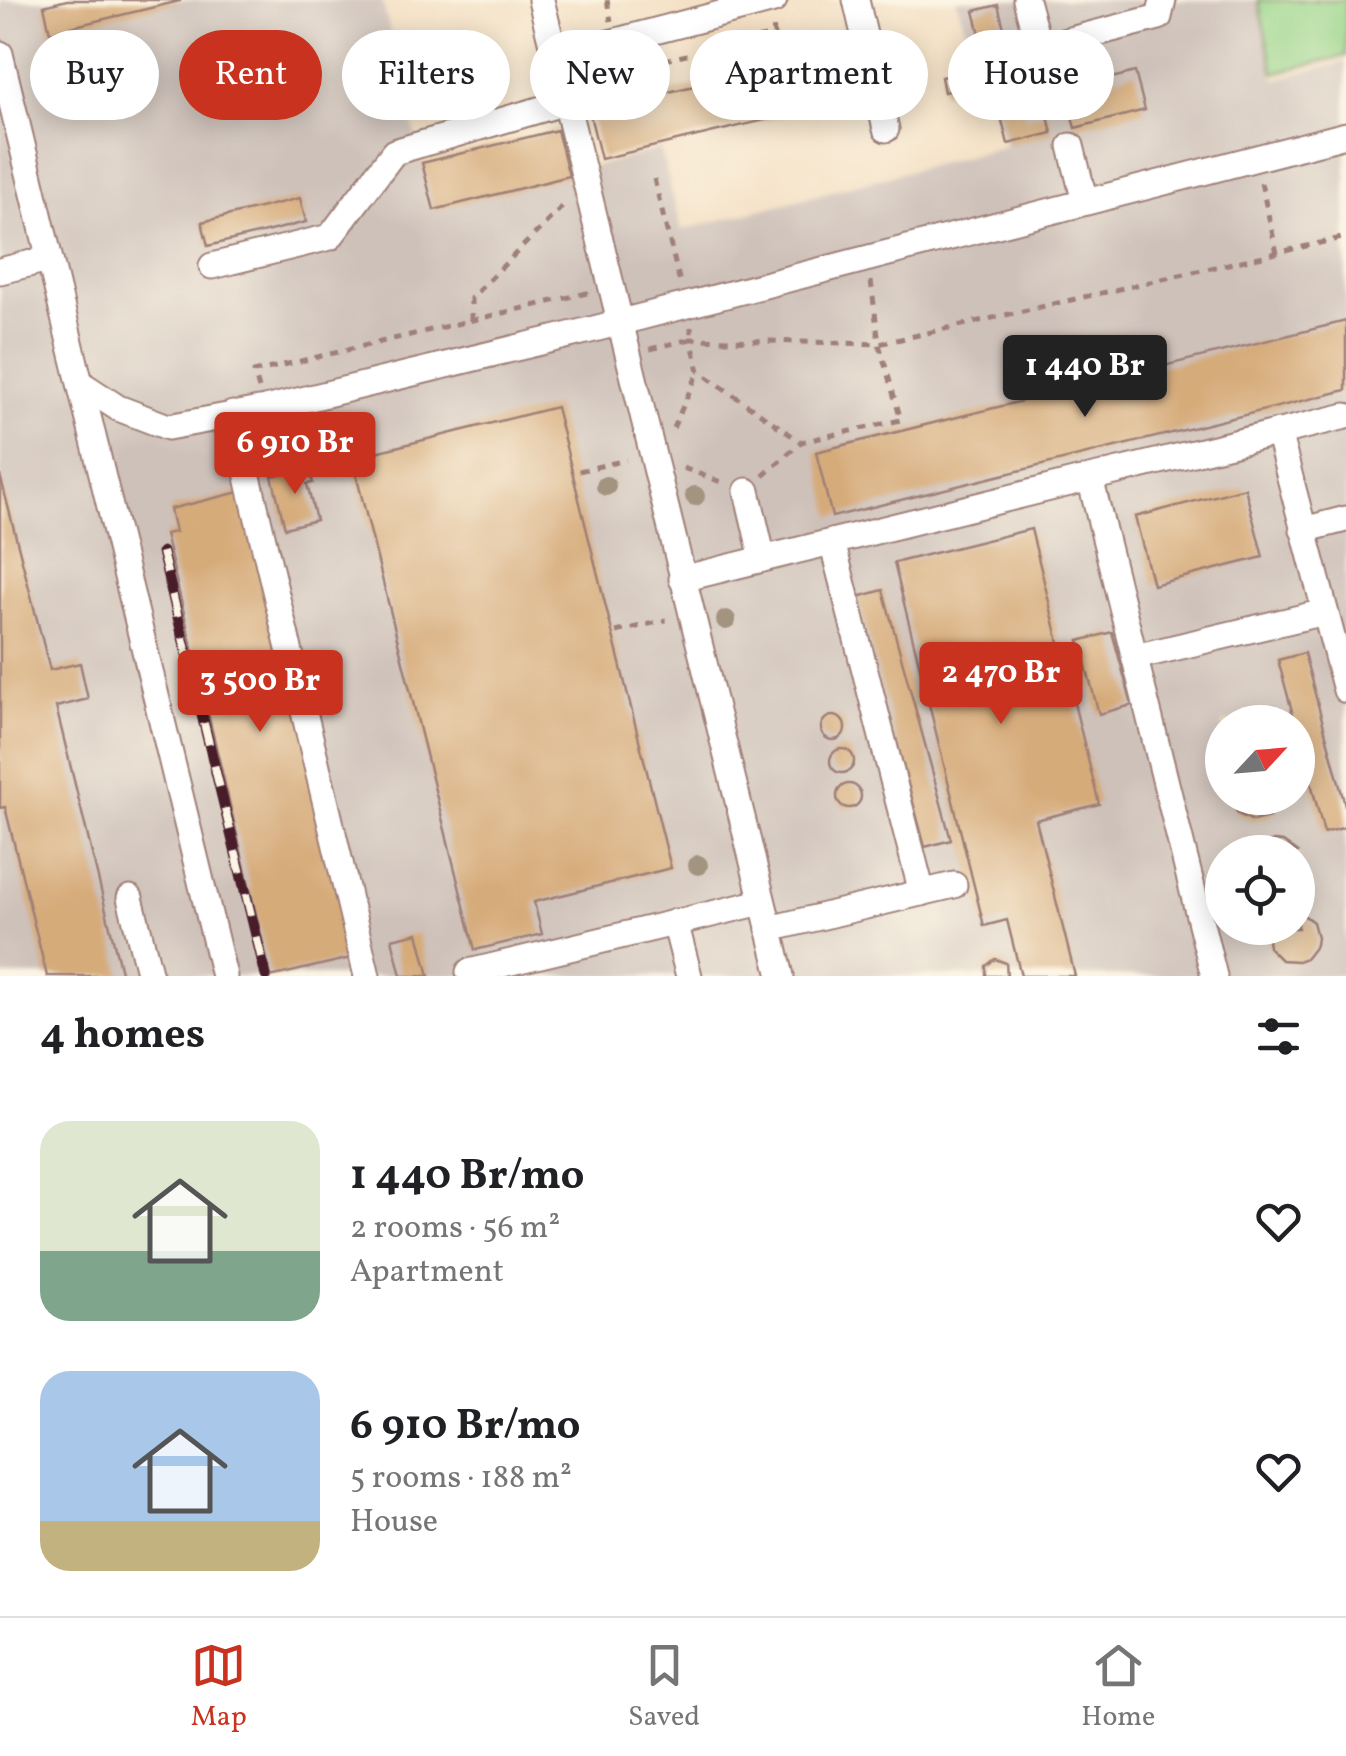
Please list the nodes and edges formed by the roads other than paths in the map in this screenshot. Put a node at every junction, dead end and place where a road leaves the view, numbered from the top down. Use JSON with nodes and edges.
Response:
{"nodes":[{"id":1,"x":541,"y":0,"type":"edge"},
{"id":2,"x":774,"y":0,"type":"edge"},
{"id":3,"x":856,"y":0,"type":"edge"},
{"id":4,"x":1026,"y":0,"type":"edge"},
{"id":5,"x":1163,"y":0,"type":"edge"},
{"id":6,"x":548,"y":30,"type":"edge"},
{"id":7,"x":659,"y":30,"type":"edge"},
{"id":8,"x":0,"y":54,"type":"edge"},
{"id":9,"x":530,"y":112,"type":"edge"},
{"id":10,"x":570,"y":120,"type":"edge"},
{"id":11,"x":886,"y":130,"type":"dead end"},
{"id":12,"x":1346,"y":136,"type":"edge"},
{"id":13,"x":1072,"y":146,"type":"dead end"},
{"id":14,"x":1085,"y":202,"type":"junction"},
{"id":15,"x":48,"y":259,"type":"junction"},
{"id":16,"x":212,"y":266,"type":"dead end"},
{"id":17,"x":0,"y":271,"type":"edge"},
{"id":18,"x":619,"y":322,"type":"junction"},
{"id":19,"x":83,"y":386,"type":"junction"},
{"id":20,"x":232,"y":414,"type":"junction"},
{"id":21,"x":1346,"y":416,"type":"edge"},
{"id":22,"x":1278,"y":432,"type":"junction"},
{"id":23,"x":1090,"y":478,"type":"junction"},
{"id":24,"x":746,"y":490,"type":"road end"},
{"id":25,"x":1346,"y":519,"type":"edge"},
{"id":26,"x":1304,"y":530,"type":"junction"},
{"id":27,"x":832,"y":542,"type":"junction"},
{"id":28,"x":763,"y":559,"type":"junction"},
{"id":29,"x":682,"y":579,"type":"junction"},
{"id":30,"x":1325,"y":612,"type":"junction"},
{"id":31,"x":1135,"y":656,"type":"junction"},
{"id":32,"x":1346,"y":690,"type":"edge"},
{"id":33,"x":954,"y":885,"type":"dead end"},
{"id":34,"x":922,"y":893,"type":"junction"},
{"id":35,"x":130,"y":898,"type":"dead end"},
{"id":36,"x":762,"y":902,"type":"junction"},
{"id":37,"x":675,"y":922,"type":"junction"},
{"id":38,"x":770,"y":929,"type":"junction"},
{"id":39,"x":469,"y":972,"type":"dead end"},
{"id":40,"x":150,"y":976,"type":"edge"},
{"id":41,"x":224,"y":976,"type":"edge"},
{"id":42,"x":367,"y":976,"type":"edge"},
{"id":43,"x":689,"y":976,"type":"edge"},
{"id":44,"x":781,"y":976,"type":"edge"},
{"id":45,"x":1214,"y":976,"type":"edge"}],
"edges":[{"from":1,"to":6,"type":"lane"},
{"from":2,"to":7,"type":"lane"},
{"from":3,"to":11,"type":"lane"},
{"from":4,"to":5,"type":"lane"},
{"from":8,"to":15,"type":"lane"},
{"from":9,"to":16,"type":"lane"},
{"from":10,"to":18,"type":"lane"},
{"from":12,"to":14,"type":"lane"},
{"from":13,"to":14,"type":"lane"},
{"from":14,"to":18,"type":"lane"},
{"from":15,"to":17,"type":"lane"},
{"from":15,"to":19,"type":"lane"},
{"from":18,"to":20,"type":"lane"},
{"from":18,"to":29,"type":"lane"},
{"from":19,"to":20,"type":"lane"},
{"from":19,"to":41,"type":"lane"},
{"from":20,"to":42,"type":"lane"},
{"from":21,"to":22,"type":"lane"},
{"from":22,"to":23,"type":"lane"},
{"from":22,"to":26,"type":"lane"},
{"from":23,"to":27,"type":"lane"},
{"from":23,"to":31,"type":"lane"},
{"from":24,"to":28,"type":"lane"},
{"from":25,"to":26,"type":"lane"},
{"from":26,"to":30,"type":"lane"},
{"from":27,"to":28,"type":"lane"},
{"from":27,"to":34,"type":"lane"},
{"from":28,"to":29,"type":"lane"},
{"from":29,"to":36,"type":"lane"},
{"from":30,"to":31,"type":"lane"},
{"from":30,"to":32,"type":"lane"},
{"from":31,"to":45,"type":"lane"},
{"from":33,"to":34,"type":"lane"},
{"from":34,"to":38,"type":"lane"},
{"from":35,"to":40,"type":"lane"},
{"from":36,"to":37,"type":"lane"},
{"from":36,"to":38,"type":"lane"},
{"from":37,"to":39,"type":"lane"},
{"from":37,"to":43,"type":"lane"},
{"from":38,"to":44,"type":"lane"}]}
